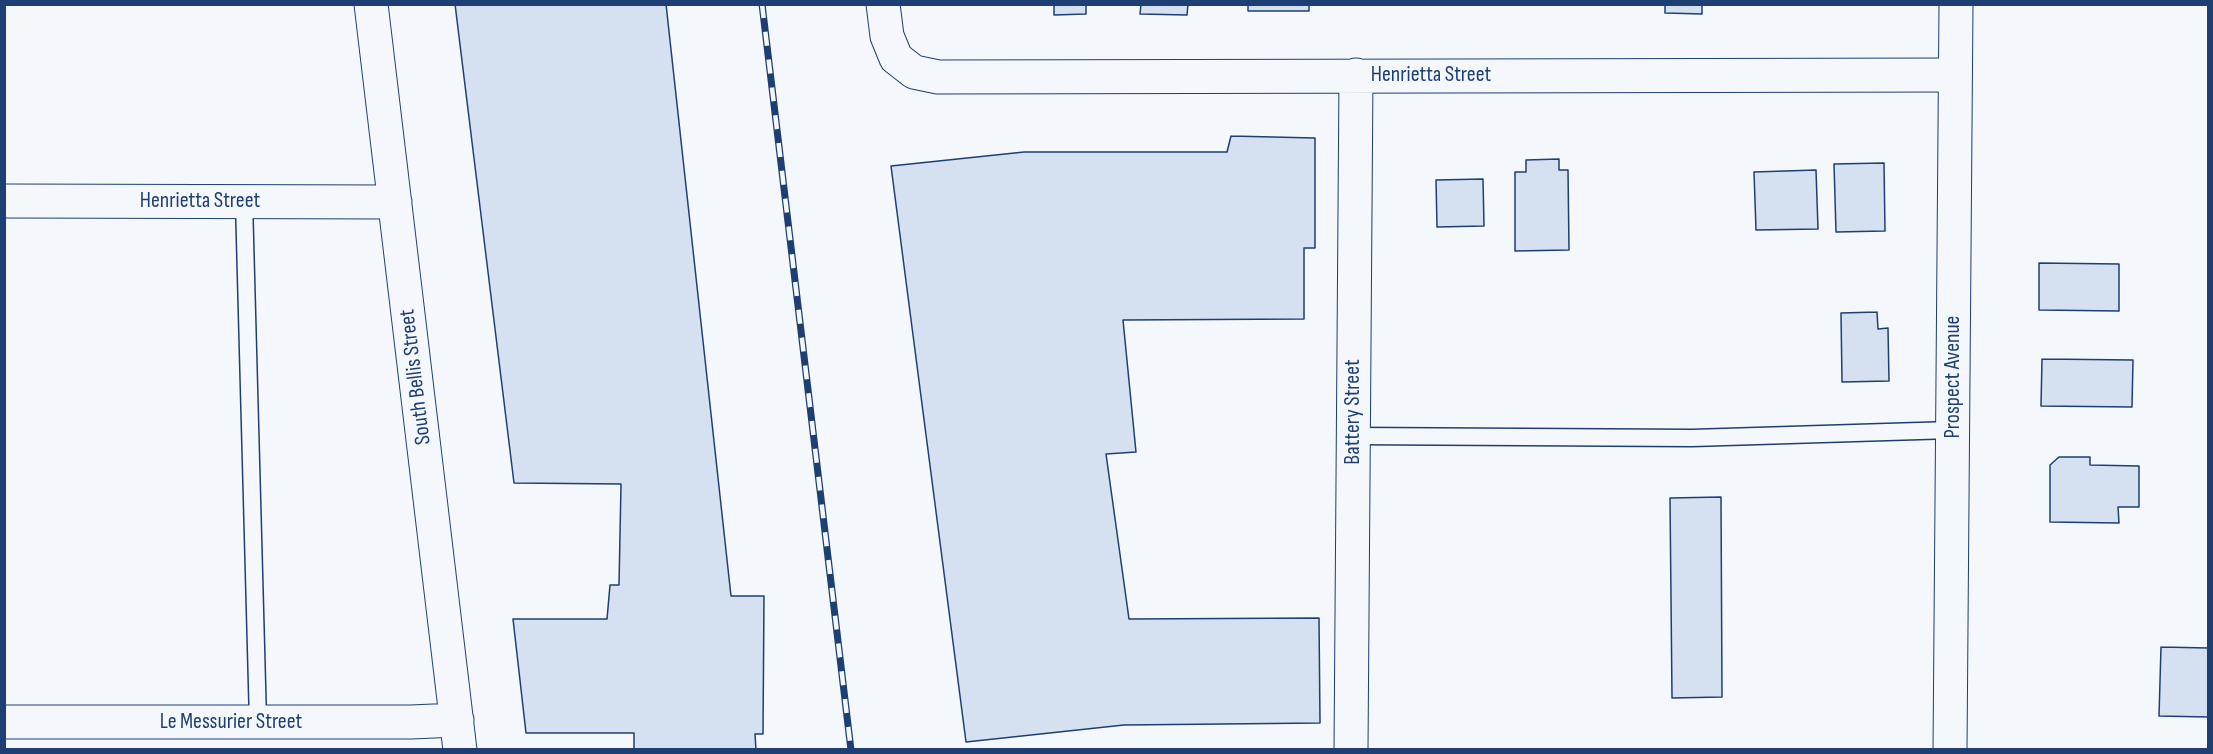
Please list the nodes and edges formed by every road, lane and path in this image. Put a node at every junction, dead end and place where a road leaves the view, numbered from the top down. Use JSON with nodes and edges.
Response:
{"nodes":[{"id":1,"x":371,"y":4,"type":"edge"},
{"id":2,"x":884,"y":4,"type":"edge"},
{"id":3,"x":1956,"y":4,"type":"edge"},
{"id":4,"x":1356,"y":75,"type":"junction"},
{"id":5,"x":1955,"y":75,"type":"junction"},
{"id":6,"x":4,"y":201,"type":"edge"},
{"id":7,"x":244,"y":202,"type":"junction"},
{"id":8,"x":395,"y":202,"type":"junction"},
{"id":9,"x":1952,"y":430,"type":"junction"},
{"id":10,"x":1353,"y":436,"type":"junction"},
{"id":11,"x":4,"y":722,"type":"edge"},
{"id":12,"x":258,"y":722,"type":"junction"},
{"id":13,"x":459,"y":735,"type":"edge"},
{"id":14,"x":1351,"y":750,"type":"edge"},
{"id":15,"x":1950,"y":750,"type":"edge"}],
"edges":[{"from":1,"to":8,"type":"street","name":"South Bellis Street"},
{"from":2,"to":4,"type":"street","name":"Henrietta Street"},
{"from":3,"to":5,"type":"street","name":"Prospect Avenue"},
{"from":4,"to":5,"type":"street","name":"Henrietta Street"},
{"from":4,"to":10,"type":"street","name":"Battery Street"},
{"from":5,"to":9,"type":"street","name":"Prospect Avenue"},
{"from":6,"to":7,"type":"street","name":"Henrietta Street"},
{"from":7,"to":8,"type":"street","name":"Henrietta Street"},
{"from":7,"to":12,"type":"lane"},
{"from":8,"to":13,"type":"street","name":"South Bellis Street"},
{"from":9,"to":10,"type":"lane"},
{"from":9,"to":15,"type":"street","name":"Prospect Avenue"},
{"from":10,"to":14,"type":"street","name":"Battery Street"},
{"from":11,"to":12,"type":"street","name":"Le Messurier Street"},
{"from":12,"to":13,"type":"street","name":"Le Messurier Street"}]}
